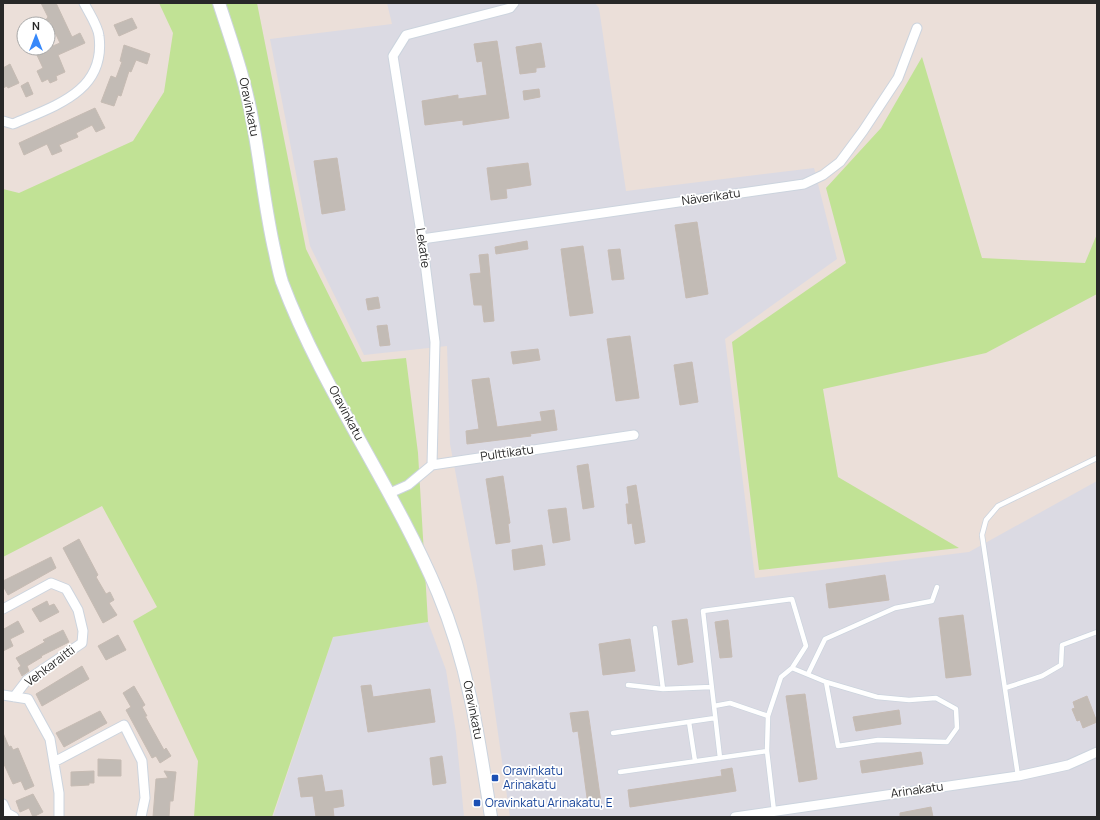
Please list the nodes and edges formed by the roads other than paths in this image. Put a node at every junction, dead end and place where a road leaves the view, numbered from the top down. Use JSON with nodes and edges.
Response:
{"nodes":[{"id":1,"x":84,"y":3,"type":"edge"},
{"id":2,"x":218,"y":3,"type":"edge"},
{"id":3,"x":514,"y":3,"type":"edge"},
{"id":4,"x":917,"y":28,"type":"dead end"},
{"id":5,"x":3,"y":121,"type":"edge"},
{"id":6,"x":422,"y":239,"type":"junction"},
{"id":7,"x":634,"y":435,"type":"dead end"},
{"id":8,"x":1097,"y":458,"type":"edge"},
{"id":9,"x":432,"y":465,"type":"junction"},
{"id":10,"x":390,"y":493,"type":"junction"},
{"id":11,"x":937,"y":587,"type":"dead end"},
{"id":12,"x":3,"y":610,"type":"edge"},
{"id":13,"x":655,"y":628,"type":"dead end"},
{"id":14,"x":1097,"y":632,"type":"edge"},
{"id":15,"x":792,"y":668,"type":"junction"},
{"id":16,"x":808,"y":674,"type":"junction"},
{"id":17,"x":826,"y":682,"type":"junction"},
{"id":18,"x":628,"y":685,"type":"dead end"},
{"id":19,"x":711,"y":687,"type":"junction"},
{"id":20,"x":1004,"y":688,"type":"junction"},
{"id":21,"x":663,"y":690,"type":"junction"},
{"id":22,"x":3,"y":695,"type":"edge"},
{"id":23,"x":14,"y":697,"type":"junction"},
{"id":24,"x":714,"y":706,"type":"junction"},
{"id":25,"x":768,"y":716,"type":"junction"},
{"id":26,"x":715,"y":718,"type":"junction"},
{"id":27,"x":689,"y":722,"type":"junction"},
{"id":28,"x":613,"y":733,"type":"dead end"},
{"id":29,"x":767,"y":751,"type":"junction"},
{"id":30,"x":1097,"y":752,"type":"edge"},
{"id":31,"x":720,"y":758,"type":"junction"},
{"id":32,"x":695,"y":761,"type":"junction"},
{"id":33,"x":54,"y":762,"type":"junction"},
{"id":34,"x":620,"y":772,"type":"dead end"},
{"id":35,"x":1018,"y":776,"type":"junction"},
{"id":36,"x":3,"y":804,"type":"edge"},
{"id":37,"x":774,"y":811,"type":"junction"},
{"id":38,"x":14,"y":817,"type":"edge"},
{"id":39,"x":58,"y":817,"type":"edge"},
{"id":40,"x":141,"y":817,"type":"edge"},
{"id":41,"x":491,"y":817,"type":"edge"},
{"id":42,"x":735,"y":817,"type":"edge"}],
"edges":[{"from":1,"to":5,"type":"street"},
{"from":2,"to":10,"type":"street","name":"Oravinkatu"},
{"from":3,"to":6,"type":"street","name":"Lekatie"},
{"from":4,"to":6,"type":"street","name":"Näverikatu"},
{"from":6,"to":9,"type":"street","name":"Lekatie"},
{"from":7,"to":9,"type":"street","name":"Pulttikatu"},
{"from":8,"to":20,"type":"lane"},
{"from":9,"to":10,"type":"street"},
{"from":10,"to":41,"type":"street","name":"Oravinkatu"},
{"from":11,"to":16,"type":"lane"},
{"from":12,"to":23,"type":"street","name":"Vehkaraitti"},
{"from":13,"to":21,"type":"lane"},
{"from":14,"to":20,"type":"lane"},
{"from":15,"to":16,"type":"lane"},
{"from":15,"to":19,"type":"lane"},
{"from":15,"to":25,"type":"lane"},
{"from":16,"to":17,"type":"lane"},
{"from":17,"to":17,"type":"lane"},
{"from":18,"to":21,"type":"lane"},
{"from":19,"to":21,"type":"lane"},
{"from":19,"to":24,"type":"lane"},
{"from":20,"to":35,"type":"lane"},
{"from":22,"to":23,"type":"street"},
{"from":23,"to":33,"type":"street"},
{"from":24,"to":25,"type":"lane"},
{"from":24,"to":26,"type":"lane"},
{"from":25,"to":29,"type":"lane"},
{"from":26,"to":27,"type":"lane"},
{"from":26,"to":31,"type":"lane"},
{"from":27,"to":28,"type":"lane"},
{"from":27,"to":32,"type":"lane"},
{"from":29,"to":31,"type":"lane"},
{"from":29,"to":37,"type":"lane"},
{"from":30,"to":35,"type":"street","name":"Arinakatu"},
{"from":31,"to":32,"type":"lane"},
{"from":32,"to":34,"type":"lane"},
{"from":33,"to":39,"type":"street"},
{"from":33,"to":40,"type":"street"},
{"from":35,"to":37,"type":"street","name":"Arinakatu"},
{"from":36,"to":38,"type":"street"},
{"from":37,"to":42,"type":"street","name":"Arinakatu"}]}
